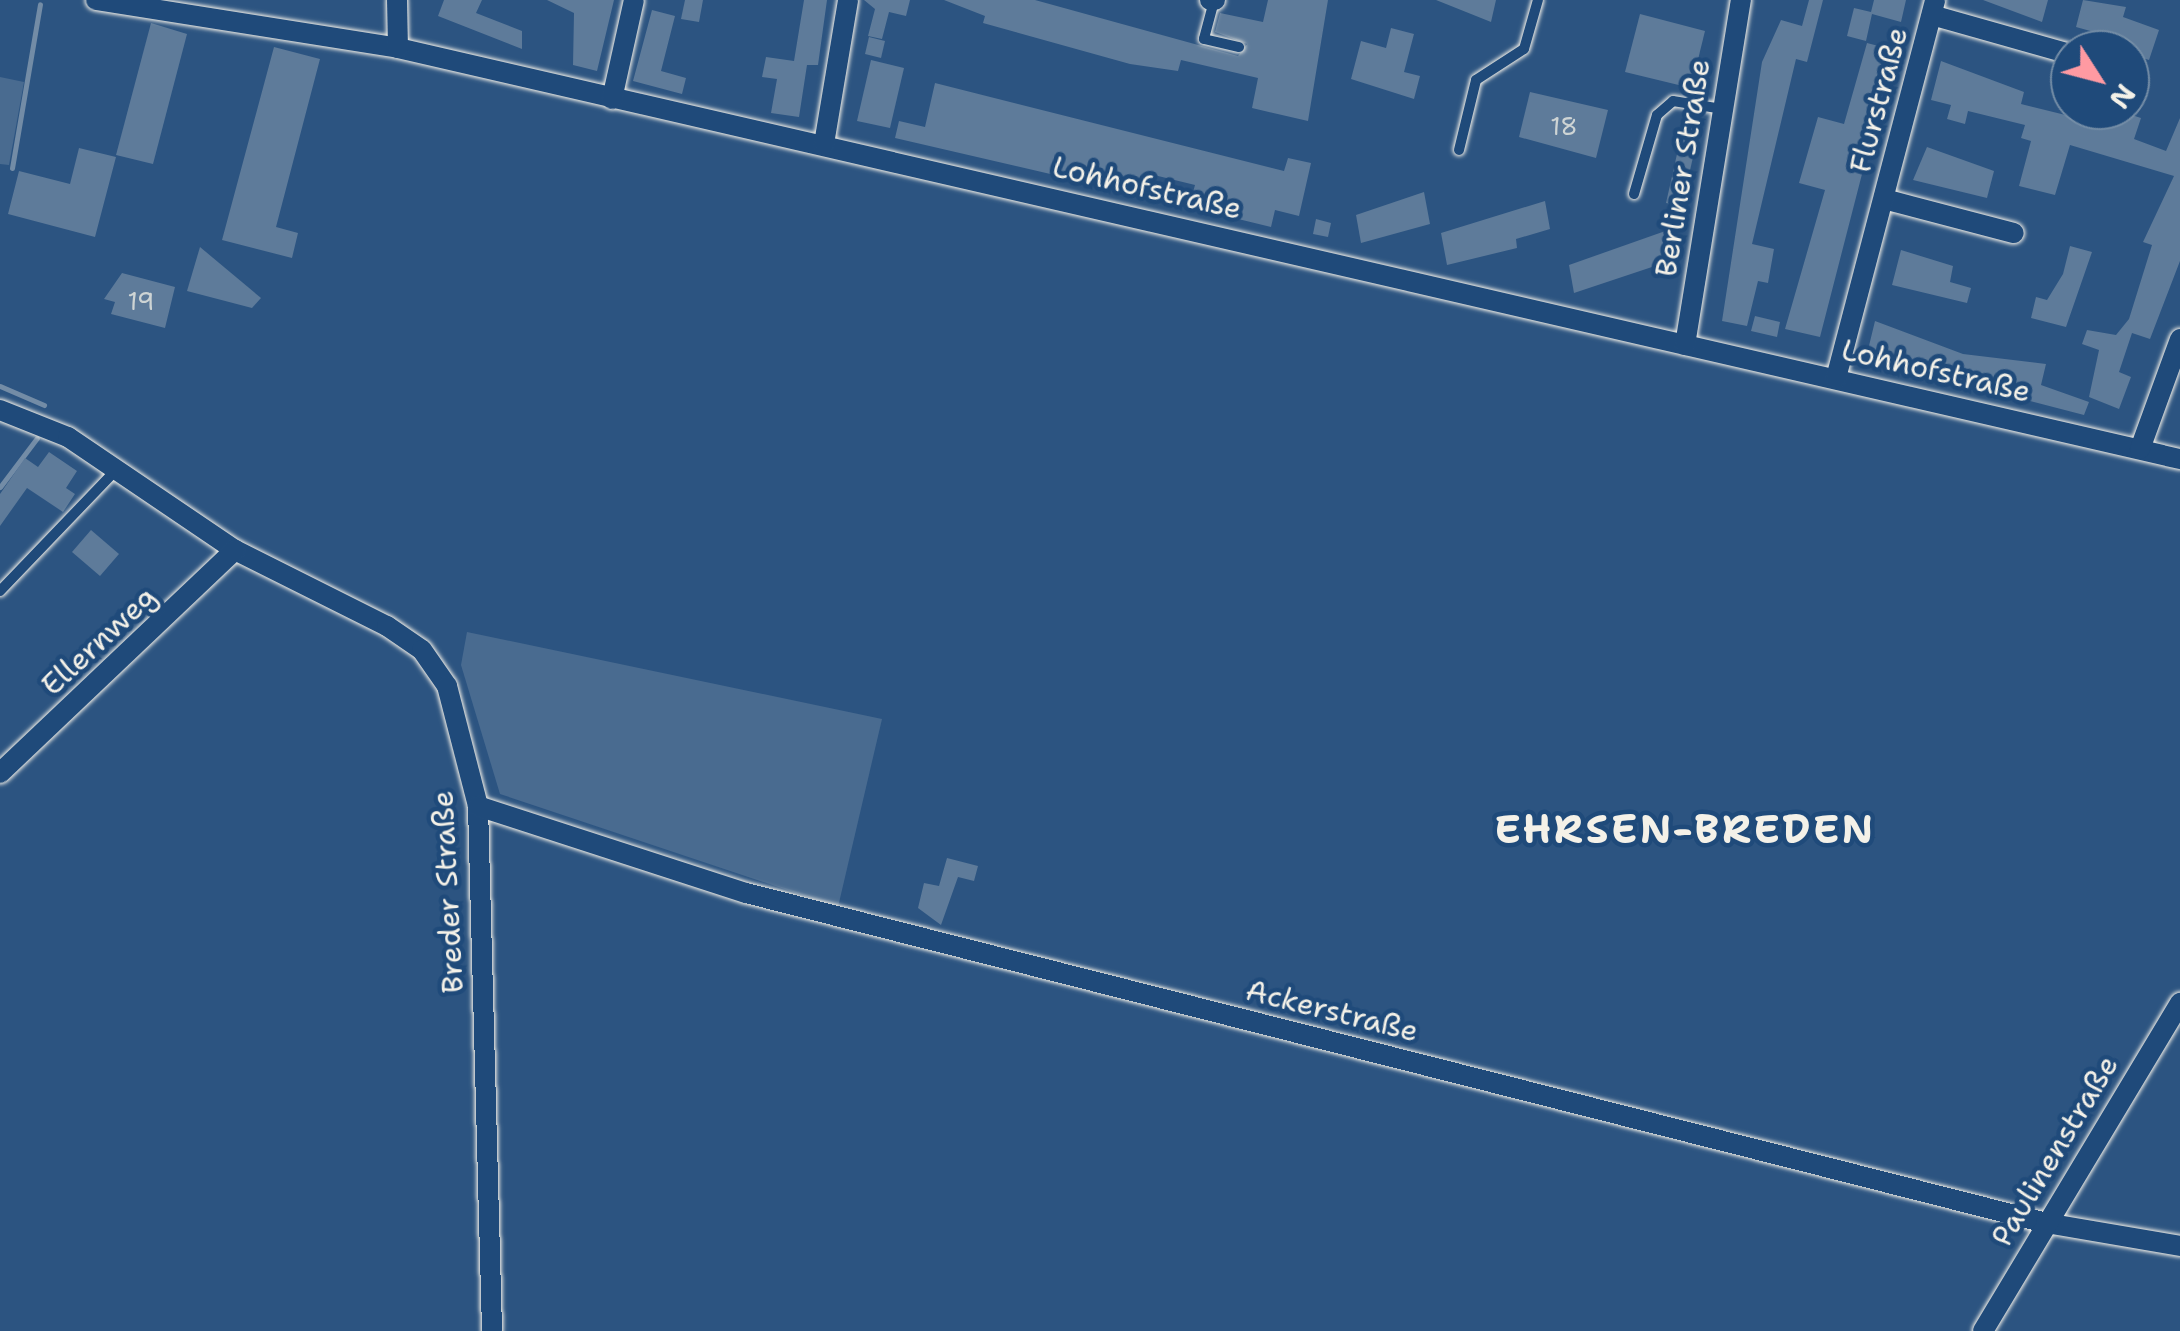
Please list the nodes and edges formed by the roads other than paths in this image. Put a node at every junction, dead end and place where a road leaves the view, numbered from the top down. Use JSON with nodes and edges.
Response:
{"nodes":[{"id":1,"x":96,"y":0,"type":"edge"},
{"id":2,"x":397,"y":0,"type":"edge"},
{"id":3,"x":634,"y":0,"type":"edge"},
{"id":4,"x":848,"y":0,"type":"edge"},
{"id":5,"x":1213,"y":0,"type":"edge"},
{"id":6,"x":1538,"y":0,"type":"edge"},
{"id":7,"x":1741,"y":0,"type":"edge"},
{"id":8,"x":189,"y":7,"type":"edge"},
{"id":9,"x":1934,"y":8,"type":"edge"},
{"id":10,"x":1240,"y":47,"type":"dead end"},
{"id":11,"x":2050,"y":47,"type":"edge"},
{"id":12,"x":398,"y":48,"type":"junction"},
{"id":13,"x":612,"y":99,"type":"junction"},
{"id":14,"x":1722,"y":109,"type":"junction"},
{"id":15,"x":824,"y":144,"type":"junction"},
{"id":16,"x":1459,"y":150,"type":"dead end"},
{"id":17,"x":1634,"y":194,"type":"dead end"},
{"id":18,"x":1884,"y":200,"type":"junction"},
{"id":19,"x":2014,"y":233,"type":"dead end"},
{"id":20,"x":2180,"y":339,"type":"edge"},
{"id":21,"x":1685,"y":345,"type":"junction"},
{"id":22,"x":1836,"y":378,"type":"junction"},
{"id":23,"x":0,"y":410,"type":"edge"},
{"id":24,"x":2140,"y":449,"type":"junction"},
{"id":25,"x":2180,"y":459,"type":"edge"},
{"id":26,"x":117,"y":470,"type":"junction"},
{"id":27,"x":235,"y":550,"type":"junction"},
{"id":28,"x":0,"y":591,"type":"edge"},
{"id":29,"x":0,"y":774,"type":"edge"},
{"id":30,"x":478,"y":806,"type":"junction"},
{"id":31,"x":2180,"y":1003,"type":"edge"},
{"id":32,"x":2046,"y":1223,"type":"junction"},
{"id":33,"x":2180,"y":1246,"type":"edge"},
{"id":34,"x":492,"y":1331,"type":"edge"},
{"id":35,"x":1983,"y":1331,"type":"edge"}],
"edges":[{"from":1,"to":8,"type":"street","name":"Lohhofstraße"},
{"from":2,"to":12,"type":"street"},
{"from":3,"to":13,"type":"street"},
{"from":4,"to":15,"type":"street"},
{"from":5,"to":10,"type":"lane"},
{"from":6,"to":16,"type":"lane"},
{"from":7,"to":14,"type":"street","name":"Berliner Straße"},
{"from":8,"to":12,"type":"street","name":"Lohhofstraße"},
{"from":9,"to":11,"type":"street","name":"Flurstraße"},
{"from":9,"to":18,"type":"street","name":"Flurstraße"},
{"from":12,"to":13,"type":"street","name":"Lohhofstraße"},
{"from":13,"to":15,"type":"street","name":"Lohhofstraße"},
{"from":14,"to":17,"type":"lane"},
{"from":14,"to":21,"type":"street","name":"Berliner Straße"},
{"from":15,"to":21,"type":"street","name":"Lohhofstraße"},
{"from":18,"to":19,"type":"street","name":"Flurstraße"},
{"from":18,"to":22,"type":"street","name":"Flurstraße"},
{"from":20,"to":24,"type":"street"},
{"from":21,"to":22,"type":"street","name":"Lohhofstraße"},
{"from":22,"to":24,"type":"street","name":"Lohhofstraße"},
{"from":23,"to":26,"type":"street","name":"Breder Straße"},
{"from":24,"to":25,"type":"street","name":"Lohhofstraße"},
{"from":26,"to":27,"type":"street","name":"Breder Straße"},
{"from":26,"to":28,"type":"lane"},
{"from":27,"to":29,"type":"street","name":"Ellernweg"},
{"from":27,"to":30,"type":"street","name":"Breder Straße"},
{"from":30,"to":32,"type":"street","name":"Ackerstraße"},
{"from":30,"to":34,"type":"street","name":"Breder Straße"},
{"from":31,"to":32,"type":"street","name":"Paulinenstraße"},
{"from":32,"to":33,"type":"street","name":"Ackerstraße"},
{"from":32,"to":35,"type":"street","name":"Paulinenstraße"}]}
